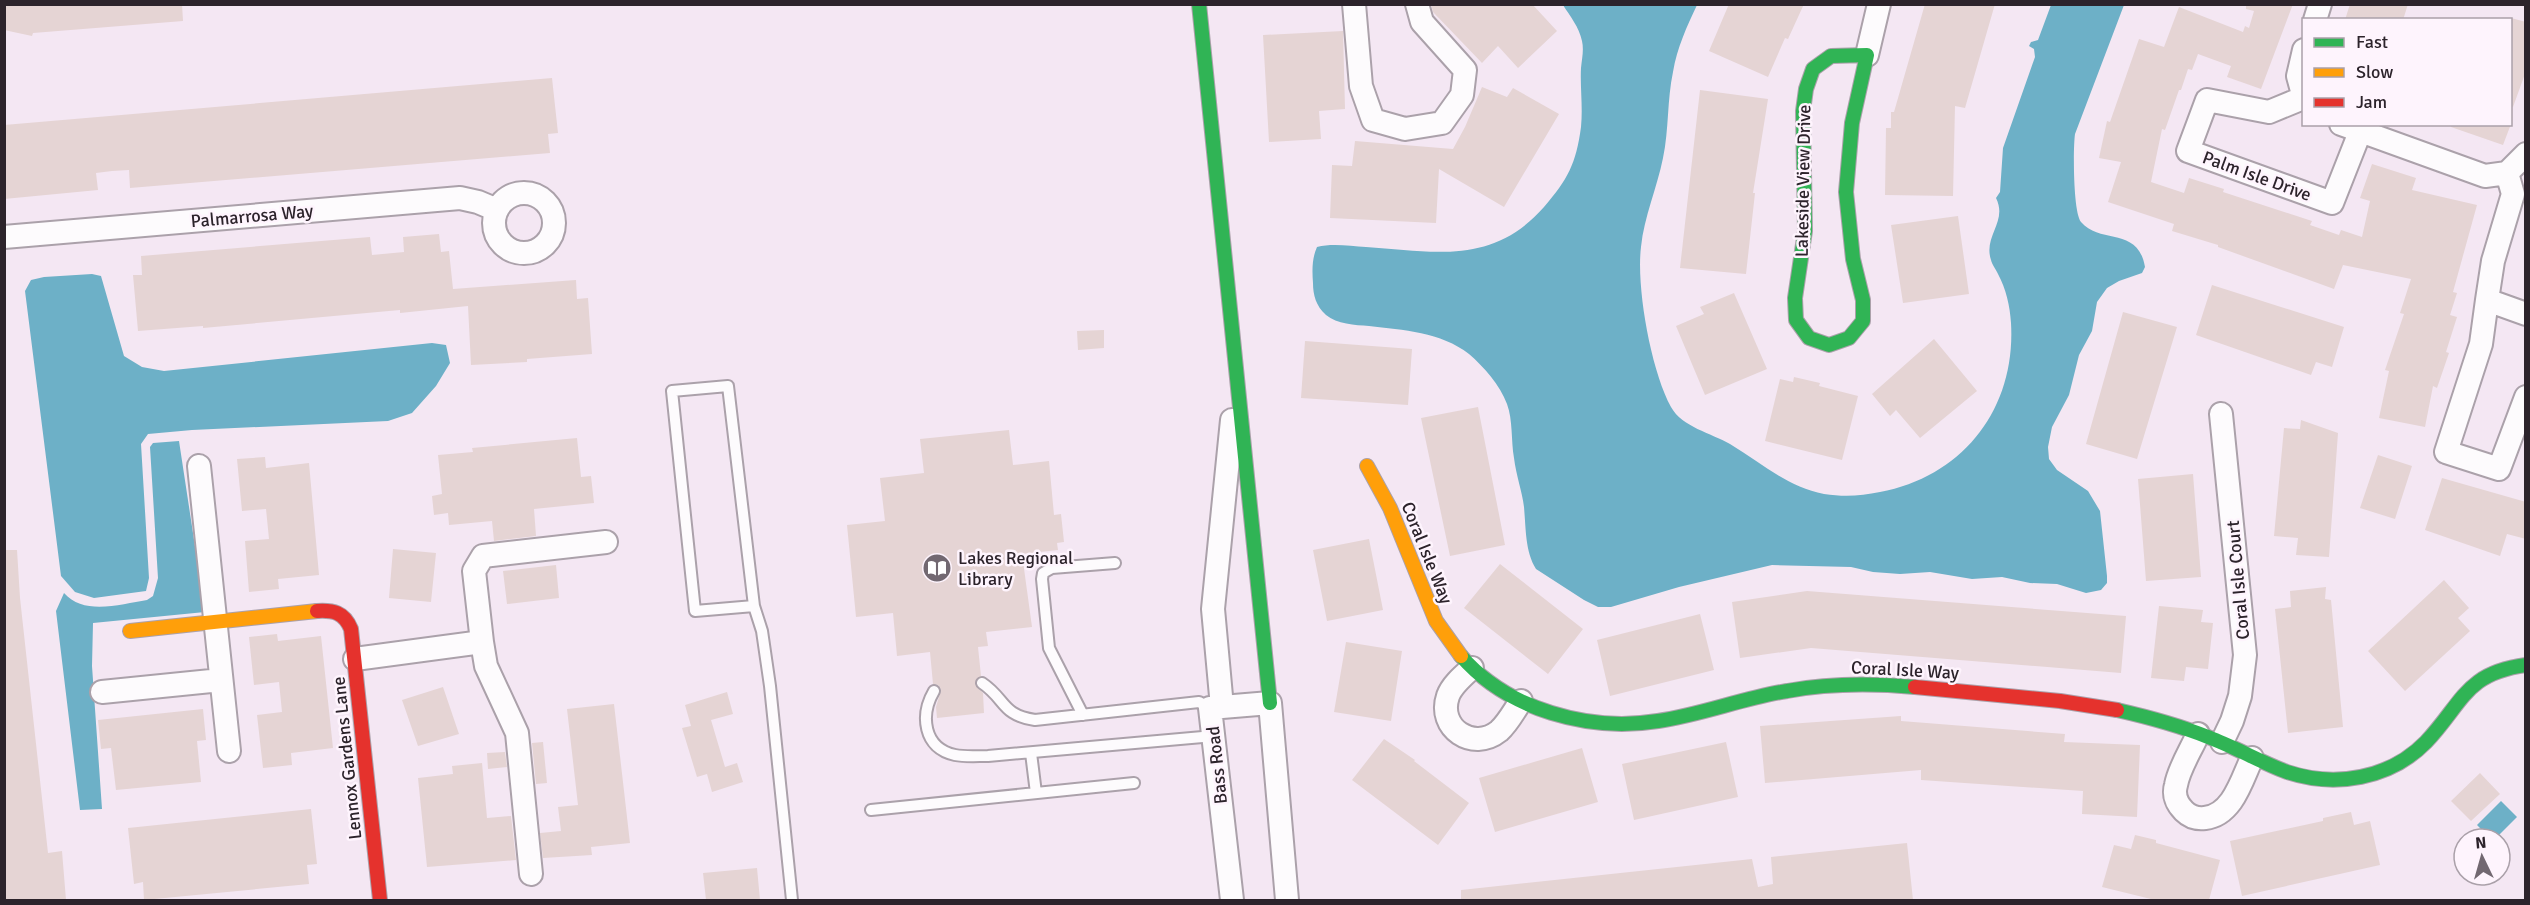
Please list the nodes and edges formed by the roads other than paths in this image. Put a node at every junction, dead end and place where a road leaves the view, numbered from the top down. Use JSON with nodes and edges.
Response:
{"nodes":[{"id":1,"x":1199,"y":4,"type":"edge"},
{"id":2,"x":1354,"y":4,"type":"edge"},
{"id":3,"x":1417,"y":4,"type":"edge"},
{"id":4,"x":1879,"y":4,"type":"edge"},
{"id":5,"x":1867,"y":55,"type":"junction"},
{"id":6,"x":2302,"y":59,"type":"edge"},
{"id":7,"x":2302,"y":94,"type":"edge"},
{"id":8,"x":2302,"y":98,"type":"edge"},
{"id":9,"x":2350,"y":128,"type":"edge"},
{"id":10,"x":2526,"y":154,"type":"edge"},
{"id":11,"x":2507,"y":173,"type":"junction"},
{"id":12,"x":496,"y":210,"type":"dead end"},
{"id":13,"x":4,"y":237,"type":"edge"},
{"id":14,"x":2487,"y":300,"type":"junction"},
{"id":15,"x":2526,"y":314,"type":"edge"},
{"id":16,"x":1238,"y":368,"type":"junction"},
{"id":17,"x":2526,"y":397,"type":"edge"},
{"id":18,"x":2221,"y":414,"type":"dead end"},
{"id":19,"x":199,"y":466,"type":"dead end"},
{"id":20,"x":1367,"y":466,"type":"dead end"},
{"id":21,"x":606,"y":542,"type":"dead end"},
{"id":22,"x":1114,"y":563,"type":"dead end"},
{"id":23,"x":754,"y":606,"type":"junction"},
{"id":24,"x":214,"y":621,"type":"junction"},
{"id":25,"x":130,"y":631,"type":"dead end"},
{"id":26,"x":482,"y":642,"type":"junction"},
{"id":27,"x":355,"y":658,"type":"junction"},
{"id":28,"x":2526,"y":665,"type":"edge"},
{"id":29,"x":1472,"y":668,"type":"junction"},
{"id":30,"x":220,"y":680,"type":"junction"},
{"id":31,"x":982,"y":683,"type":"dead end"},
{"id":32,"x":102,"y":692,"type":"dead end"},
{"id":33,"x":934,"y":692,"type":"dead end"},
{"id":34,"x":1521,"y":701,"type":"junction"},
{"id":35,"x":1270,"y":703,"type":"junction"},
{"id":36,"x":1216,"y":707,"type":"junction"},
{"id":37,"x":1083,"y":715,"type":"junction"},
{"id":38,"x":2198,"y":734,"type":"junction"},
{"id":39,"x":1214,"y":736,"type":"junction"},
{"id":40,"x":2222,"y":742,"type":"junction"},
{"id":41,"x":229,"y":751,"type":"dead end"},
{"id":42,"x":1031,"y":753,"type":"junction"},
{"id":43,"x":2252,"y":758,"type":"junction"},
{"id":44,"x":1134,"y":783,"type":"dead end"},
{"id":45,"x":1036,"y":793,"type":"junction"},
{"id":46,"x":871,"y":810,"type":"dead end"},
{"id":47,"x":531,"y":874,"type":"dead end"},
{"id":48,"x":380,"y":900,"type":"edge"},
{"id":49,"x":792,"y":900,"type":"edge"},
{"id":50,"x":1232,"y":900,"type":"edge"},
{"id":51,"x":1287,"y":900,"type":"edge"}],
"edges":[{"from":1,"to":16,"type":"street"},
{"from":2,"to":3,"type":"street"},
{"from":4,"to":5,"type":"street","name":"Lakeside View Drive"},
{"from":5,"to":5,"type":"street","name":"Lakeside View Drive"},
{"from":6,"to":7,"type":"street","name":"Palm Isle Drive"},
{"from":8,"to":9,"type":"street","name":"Palm Isle Drive"},
{"from":9,"to":11,"type":"street","name":"Palm Isle Drive"},
{"from":10,"to":11,"type":"street"},
{"from":11,"to":14,"type":"street"},
{"from":12,"to":13,"type":"street","name":"Palmarrosa Way"},
{"from":14,"to":15,"type":"street"},
{"from":14,"to":17,"type":"street"},
{"from":16,"to":35,"type":"street"},
{"from":16,"to":36,"type":"street"},
{"from":18,"to":40,"type":"street","name":"Coral Isle Court"},
{"from":19,"to":24,"type":"street"},
{"from":20,"to":29,"type":"street","name":"Coral Isle Way"},
{"from":21,"to":26,"type":"street"},
{"from":22,"to":37,"type":"lane"},
{"from":23,"to":23,"type":"lane"},
{"from":23,"to":49,"type":"lane"},
{"from":24,"to":25,"type":"street"},
{"from":24,"to":27,"type":"street","name":"Lennox Gardens Lane"},
{"from":24,"to":30,"type":"street"},
{"from":26,"to":27,"type":"street"},
{"from":26,"to":47,"type":"street"},
{"from":27,"to":48,"type":"street","name":"Lennox Gardens Lane"},
{"from":28,"to":43,"type":"street","name":"Coral Isle Way"},
{"from":29,"to":34,"type":"street","name":"Coral Isle Way"},
{"from":29,"to":34,"type":"street"},
{"from":30,"to":32,"type":"street"},
{"from":30,"to":41,"type":"street"},
{"from":31,"to":37,"type":"lane"},
{"from":33,"to":42,"type":"lane"},
{"from":34,"to":38,"type":"street","name":"Coral Isle Way"},
{"from":35,"to":36,"type":"street","name":"Bass Road"},
{"from":35,"to":51,"type":"street"},
{"from":36,"to":37,"type":"lane"},
{"from":36,"to":39,"type":"street","name":"Bass Road"},
{"from":38,"to":40,"type":"street","name":"Coral Isle Way"},
{"from":38,"to":43,"type":"street"},
{"from":39,"to":42,"type":"lane"},
{"from":39,"to":50,"type":"street","name":"Bass Road"},
{"from":40,"to":43,"type":"street","name":"Coral Isle Way"},
{"from":42,"to":45,"type":"lane"},
{"from":44,"to":45,"type":"lane"},
{"from":45,"to":46,"type":"lane"}]}
